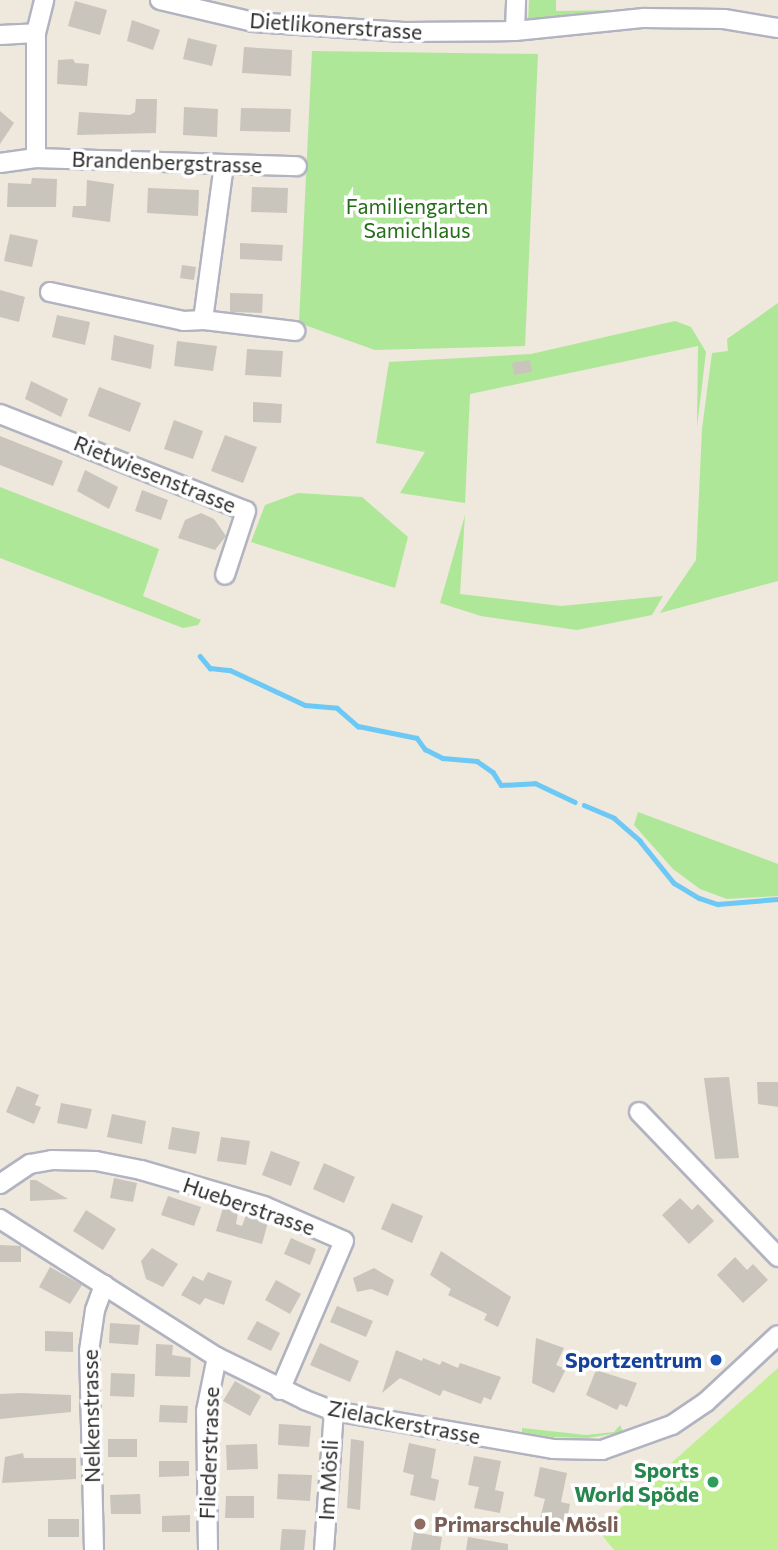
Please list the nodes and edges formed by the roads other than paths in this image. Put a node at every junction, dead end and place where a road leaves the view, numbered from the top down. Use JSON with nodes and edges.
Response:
{"nodes":[{"id":1,"x":44,"y":0,"type":"edge"},
{"id":2,"x":160,"y":0,"type":"edge"},
{"id":3,"x":516,"y":0,"type":"edge"},
{"id":4,"x":778,"y":28,"type":"edge"},
{"id":5,"x":515,"y":31,"type":"junction"},
{"id":6,"x":36,"y":33,"type":"junction"},
{"id":7,"x":0,"y":35,"type":"edge"},
{"id":8,"x":36,"y":158,"type":"junction"},
{"id":9,"x":0,"y":163,"type":"edge"},
{"id":10,"x":224,"y":164,"type":"junction"},
{"id":11,"x":297,"y":166,"type":"dead end"},
{"id":12,"x":50,"y":292,"type":"dead end"},
{"id":13,"x":203,"y":320,"type":"junction"},
{"id":14,"x":295,"y":331,"type":"dead end"},
{"id":15,"x":0,"y":414,"type":"edge"},
{"id":16,"x":225,"y":575,"type":"dead end"},
{"id":17,"x":639,"y":1112,"type":"dead end"},
{"id":18,"x":0,"y":1184,"type":"edge"},
{"id":19,"x":0,"y":1219,"type":"edge"},
{"id":20,"x":778,"y":1257,"type":"edge"},
{"id":21,"x":104,"y":1285,"type":"junction"},
{"id":22,"x":778,"y":1335,"type":"edge"},
{"id":23,"x":217,"y":1357,"type":"junction"},
{"id":24,"x":280,"y":1390,"type":"junction"},
{"id":25,"x":334,"y":1411,"type":"junction"},
{"id":26,"x":94,"y":1550,"type":"edge"},
{"id":27,"x":208,"y":1550,"type":"edge"},
{"id":28,"x":324,"y":1550,"type":"edge"}],
"edges":[{"from":1,"to":6,"type":"street"},
{"from":2,"to":5,"type":"street","name":"Dietlikonerstrasse"},
{"from":3,"to":5,"type":"street"},
{"from":4,"to":5,"type":"street","name":"Dietlikonerstrasse"},
{"from":6,"to":7,"type":"street"},
{"from":6,"to":8,"type":"street"},
{"from":8,"to":9,"type":"street","name":"Brandenbergstrasse"},
{"from":8,"to":10,"type":"street","name":"Brandenbergstrasse"},
{"from":10,"to":11,"type":"street","name":"Brandenbergstrasse"},
{"from":10,"to":13,"type":"street"},
{"from":12,"to":13,"type":"street"},
{"from":13,"to":14,"type":"street"},
{"from":15,"to":16,"type":"street","name":"Rietwiesenstrasse"},
{"from":17,"to":20,"type":"street"},
{"from":18,"to":24,"type":"street","name":"Hueberstrasse"},
{"from":19,"to":21,"type":"street","name":"Zielackerstrasse"},
{"from":21,"to":23,"type":"street","name":"Zielackerstrasse"},
{"from":21,"to":26,"type":"street","name":"Nelkenstrasse"},
{"from":22,"to":25,"type":"street","name":"Zielackerstrasse"},
{"from":23,"to":24,"type":"street","name":"Zielackerstrasse"},
{"from":23,"to":27,"type":"street","name":"Fliederstrasse"},
{"from":24,"to":25,"type":"street","name":"Zielackerstrasse"},
{"from":25,"to":28,"type":"street","name":"Im Mösli"}]}
